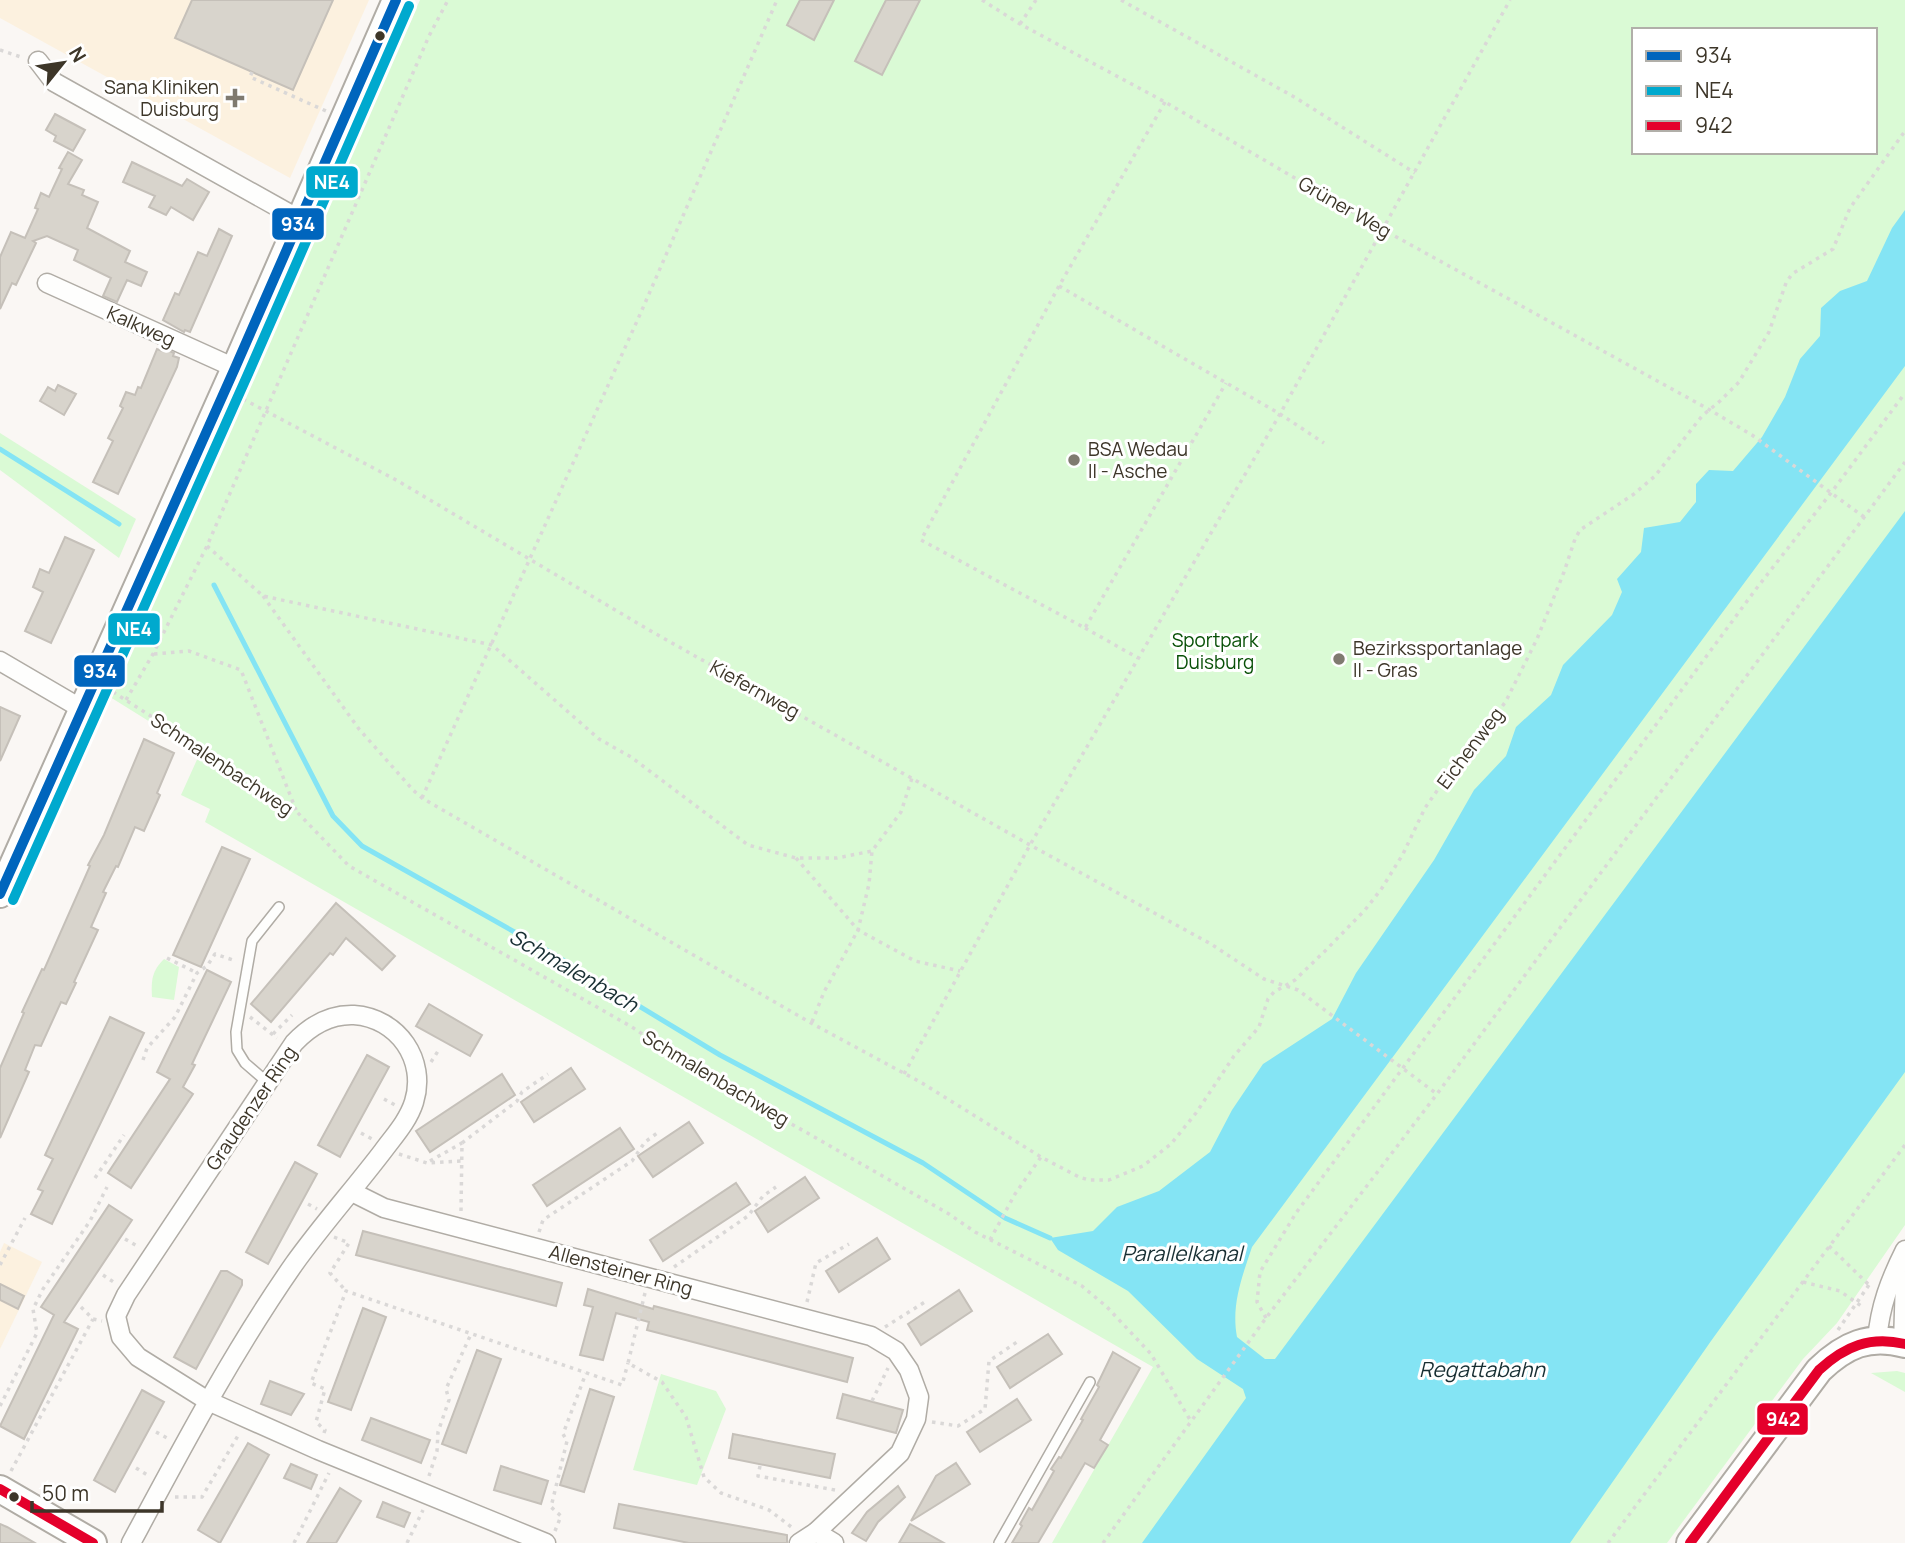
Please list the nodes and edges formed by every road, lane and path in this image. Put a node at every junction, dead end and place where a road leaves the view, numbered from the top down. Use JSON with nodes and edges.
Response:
{"nodes":[{"id":1,"x":396,"y":0,"type":"edge"},
{"id":2,"x":448,"y":0,"type":"edge"},
{"id":3,"x":777,"y":0,"type":"edge"},
{"id":4,"x":982,"y":0,"type":"edge"},
{"id":5,"x":1036,"y":0,"type":"edge"},
{"id":6,"x":1121,"y":0,"type":"edge"},
{"id":7,"x":1510,"y":0,"type":"edge"},
{"id":8,"x":1020,"y":23,"type":"junction"},
{"id":9,"x":0,"y":50,"type":"edge"},
{"id":10,"x":38,"y":61,"type":"joint"},
{"id":11,"x":252,"y":72,"type":"dead end"},
{"id":12,"x":1165,"y":102,"type":"junction"},
{"id":13,"x":344,"y":119,"type":"junction"},
{"id":14,"x":1905,"y":131,"type":"edge"},
{"id":15,"x":1415,"y":173,"type":"junction"},
{"id":16,"x":299,"y":219,"type":"junction"},
{"id":17,"x":1382,"y":229,"type":"junction"},
{"id":18,"x":47,"y":284,"type":"dead end"},
{"id":19,"x":1059,"y":286,"type":"junction"},
{"id":20,"x":230,"y":379,"type":"junction"},
{"id":21,"x":1226,"y":383,"type":"junction"},
{"id":22,"x":1905,"y":393,"type":"edge"},
{"id":23,"x":265,"y":409,"type":"junction"},
{"id":24,"x":1710,"y":410,"type":"junction"},
{"id":25,"x":1280,"y":414,"type":"junction"},
{"id":26,"x":1324,"y":443,"type":"dead end"},
{"id":27,"x":1905,"y":462,"type":"edge"},
{"id":28,"x":1831,"y":493,"type":"junction"},
{"id":29,"x":1864,"y":517,"type":"junction"},
{"id":30,"x":207,"y":546,"type":"junction"},
{"id":31,"x":530,"y":559,"type":"junction"},
{"id":32,"x":263,"y":596,"type":"junction"},
{"id":33,"x":1085,"y":628,"type":"junction"},
{"id":34,"x":492,"y":645,"type":"junction"},
{"id":35,"x":153,"y":654,"type":"junction"},
{"id":36,"x":1138,"y":658,"type":"junction"},
{"id":37,"x":0,"y":661,"type":"edge"},
{"id":38,"x":96,"y":682,"type":"junction"},
{"id":39,"x":126,"y":700,"type":"junction"},
{"id":40,"x":82,"y":709,"type":"junction"},
{"id":41,"x":912,"y":778,"type":"junction"},
{"id":42,"x":422,"y":798,"type":"junction"},
{"id":43,"x":297,"y":812,"type":"junction"},
{"id":44,"x":1030,"y":845,"type":"junction"},
{"id":45,"x":872,"y":851,"type":"junction"},
{"id":46,"x":796,"y":858,"type":"junction"},
{"id":47,"x":0,"y":894,"type":"edge"},
{"id":48,"x":279,"y":908,"type":"dead end"},
{"id":49,"x":858,"y":929,"type":"junction"},
{"id":50,"x":167,"y":958,"type":"dead end"},
{"id":51,"x":246,"y":964,"type":"junction"},
{"id":52,"x":960,"y":971,"type":"junction"},
{"id":53,"x":197,"y":973,"type":"junction"},
{"id":54,"x":1285,"y":986,"type":"junction"},
{"id":55,"x":240,"y":1010,"type":"junction"},
{"id":56,"x":292,"y":1015,"type":"dead end"},
{"id":57,"x":811,"y":1023,"type":"junction"},
{"id":58,"x":273,"y":1034,"type":"junction"},
{"id":59,"x":289,"y":1049,"type":"junction"},
{"id":60,"x":143,"y":1060,"type":"dead end"},
{"id":61,"x":1405,"y":1068,"type":"junction"},
{"id":62,"x":548,"y":1074,"type":"dead end"},
{"id":63,"x":904,"y":1074,"type":"junction"},
{"id":64,"x":267,"y":1082,"type":"junction"},
{"id":65,"x":1437,"y":1094,"type":"junction"},
{"id":66,"x":660,"y":1131,"type":"dead end"},
{"id":67,"x":124,"y":1135,"type":"dead end"},
{"id":68,"x":462,"y":1143,"type":"junction"},
{"id":69,"x":1905,"y":1145,"type":"edge"},
{"id":70,"x":384,"y":1149,"type":"junction"},
{"id":71,"x":1041,"y":1157,"type":"junction"},
{"id":72,"x":462,"y":1161,"type":"junction"},
{"id":73,"x":427,"y":1163,"type":"junction"},
{"id":74,"x":94,"y":1178,"type":"dead end"},
{"id":75,"x":776,"y":1186,"type":"dead end"},
{"id":76,"x":107,"y":1187,"type":"dead end"},
{"id":77,"x":352,"y":1192,"type":"junction"},
{"id":78,"x":25,"y":1219,"type":"dead end"},
{"id":79,"x":461,"y":1228,"type":"junction"},
{"id":80,"x":320,"y":1231,"type":"junction"},
{"id":81,"x":990,"y":1240,"type":"junction"},
{"id":82,"x":849,"y":1244,"type":"dead end"},
{"id":83,"x":1829,"y":1246,"type":"junction"},
{"id":84,"x":534,"y":1248,"type":"junction"},
{"id":85,"x":1905,"y":1251,"type":"edge"},
{"id":86,"x":0,"y":1265,"type":"edge"},
{"id":87,"x":656,"y":1280,"type":"junction"},
{"id":88,"x":1905,"y":1280,"type":"edge"},
{"id":89,"x":1803,"y":1282,"type":"junction"},
{"id":90,"x":1869,"y":1284,"type":"dead end"},
{"id":91,"x":346,"y":1292,"type":"junction"},
{"id":92,"x":928,"y":1300,"type":"dead end"},
{"id":93,"x":1857,"y":1303,"type":"dead end"},
{"id":94,"x":80,"y":1307,"type":"dead end"},
{"id":95,"x":804,"y":1318,"type":"junction"},
{"id":96,"x":1266,"y":1318,"type":"junction"},
{"id":97,"x":471,"y":1334,"type":"junction"},
{"id":98,"x":871,"y":1336,"type":"junction"},
{"id":99,"x":1017,"y":1342,"type":"dead end"},
{"id":100,"x":1895,"y":1342,"type":"edge"},
{"id":101,"x":897,"y":1351,"type":"junction"},
{"id":102,"x":628,"y":1363,"type":"junction"},
{"id":103,"x":586,"y":1373,"type":"junction"},
{"id":104,"x":1090,"y":1382,"type":"dead end"},
{"id":105,"x":208,"y":1401,"type":"junction"},
{"id":106,"x":872,"y":1401,"type":"dead end"},
{"id":107,"x":0,"y":1406,"type":"edge"},
{"id":108,"x":916,"y":1419,"type":"junction"},
{"id":109,"x":247,"y":1420,"type":"junction"},
{"id":110,"x":1192,"y":1423,"type":"junction"},
{"id":111,"x":318,"y":1450,"type":"junction"},
{"id":112,"x":336,"y":1457,"type":"junction"},
{"id":113,"x":760,"y":1466,"type":"dead end"},
{"id":114,"x":5,"y":1480,"type":"edge"},
{"id":115,"x":427,"y":1493,"type":"junction"},
{"id":116,"x":858,"y":1494,"type":"junction"},
{"id":117,"x":155,"y":1498,"type":"junction"},
{"id":118,"x":816,"y":1532,"type":"junction"},
{"id":119,"x":67,"y":1536,"type":"edge"},
{"id":120,"x":550,"y":1539,"type":"edge"},
{"id":121,"x":93,"y":1543,"type":"edge"},
{"id":122,"x":131,"y":1543,"type":"edge"},
{"id":123,"x":294,"y":1543,"type":"edge"},
{"id":124,"x":407,"y":1543,"type":"edge"},
{"id":125,"x":799,"y":1543,"type":"edge"},
{"id":126,"x":834,"y":1543,"type":"edge"},
{"id":127,"x":999,"y":1543,"type":"edge"},
{"id":128,"x":1103,"y":1543,"type":"edge"},
{"id":129,"x":1608,"y":1543,"type":"edge"},
{"id":130,"x":1690,"y":1543,"type":"edge"}],
"edges":[{"from":1,"to":13,"type":"street"},
{"from":2,"to":23,"type":"path"},
{"from":3,"to":31,"type":"path"},
{"from":4,"to":8,"type":"path","name":"Grüner Weg"},
{"from":5,"to":8,"type":"path"},
{"from":6,"to":15,"type":"path"},
{"from":7,"to":15,"type":"path"},
{"from":8,"to":12,"type":"path","name":"Grüner Weg"},
{"from":9,"to":10,"type":"path"},
{"from":10,"to":16,"type":"street"},
{"from":11,"to":13,"type":"path"},
{"from":12,"to":17,"type":"path","name":"Grüner Weg"},
{"from":12,"to":19,"type":"path"},
{"from":13,"to":16,"type":"street"},
{"from":14,"to":24,"type":"path","name":"Eichenweg"},
{"from":15,"to":17,"type":"path"},
{"from":16,"to":20,"type":"street"},
{"from":17,"to":24,"type":"path","name":"Grüner Weg"},
{"from":17,"to":25,"type":"path"},
{"from":18,"to":20,"type":"street","name":"Kalkweg"},
{"from":19,"to":21,"type":"path"},
{"from":19,"to":33,"type":"path"},
{"from":20,"to":23,"type":"path","name":"Kiefernweg"},
{"from":20,"to":38,"type":"street"},
{"from":21,"to":25,"type":"path"},
{"from":21,"to":33,"type":"path"},
{"from":22,"to":28,"type":"path"},
{"from":23,"to":30,"type":"path"},
{"from":23,"to":31,"type":"path","name":"Kiefernweg"},
{"from":24,"to":28,"type":"path","name":"Grüner Weg"},
{"from":24,"to":54,"type":"path","name":"Eichenweg"},
{"from":25,"to":26,"type":"path"},
{"from":25,"to":36,"type":"path"},
{"from":27,"to":29,"type":"path"},
{"from":28,"to":29,"type":"path","name":"Grüner Weg"},
{"from":28,"to":61,"type":"path"},
{"from":29,"to":65,"type":"path"},
{"from":30,"to":32,"type":"path","name":"Eichenweg"},
{"from":30,"to":35,"type":"path"},
{"from":31,"to":34,"type":"path"},
{"from":31,"to":41,"type":"path","name":"Kiefernweg"},
{"from":32,"to":34,"type":"path"},
{"from":32,"to":42,"type":"path","name":"Eichenweg"},
{"from":33,"to":36,"type":"path"},
{"from":34,"to":42,"type":"path"},
{"from":34,"to":46,"type":"path"},
{"from":35,"to":39,"type":"path"},
{"from":35,"to":43,"type":"path"},
{"from":36,"to":44,"type":"path"},
{"from":37,"to":40,"type":"street"},
{"from":38,"to":39,"type":"path","name":"Schmalenbachweg"},
{"from":38,"to":40,"type":"street"},
{"from":39,"to":43,"type":"path","name":"Schmalenbachweg"},
{"from":40,"to":47,"type":"street"},
{"from":41,"to":44,"type":"path","name":"Kiefernweg"},
{"from":41,"to":45,"type":"path"},
{"from":42,"to":57,"type":"path","name":"Eichenweg"},
{"from":43,"to":81,"type":"path","name":"Schmalenbachweg"},
{"from":44,"to":52,"type":"path"},
{"from":44,"to":54,"type":"path","name":"Kiefernweg"},
{"from":45,"to":46,"type":"path"},
{"from":45,"to":49,"type":"path"},
{"from":46,"to":49,"type":"path"},
{"from":48,"to":51,"type":"lane"},
{"from":49,"to":52,"type":"path"},
{"from":49,"to":57,"type":"path"},
{"from":50,"to":53,"type":"path"},
{"from":51,"to":53,"type":"path"},
{"from":51,"to":55,"type":"lane"},
{"from":52,"to":63,"type":"path"},
{"from":53,"to":60,"type":"path"},
{"from":54,"to":61,"type":"path","name":"Kiefernweg"},
{"from":54,"to":71,"type":"path","name":"Eichenweg"},
{"from":55,"to":58,"type":"path"},
{"from":55,"to":64,"type":"lane"},
{"from":56,"to":58,"type":"path"},
{"from":57,"to":63,"type":"path","name":"Eichenweg"},
{"from":58,"to":59,"type":"path"},
{"from":59,"to":64,"type":"street","name":"Graudenzer Ring"},
{"from":59,"to":70,"type":"street","name":"Graudenzer Ring"},
{"from":61,"to":65,"type":"path","name":"Kiefernweg"},
{"from":61,"to":96,"type":"path"},
{"from":62,"to":68,"type":"path"},
{"from":63,"to":71,"type":"path","name":"Eichenweg"},
{"from":64,"to":105,"type":"street","name":"Graudenzer Ring"},
{"from":65,"to":96,"type":"path"},
{"from":66,"to":84,"type":"path"},
{"from":67,"to":74,"type":"path"},
{"from":68,"to":72,"type":"path"},
{"from":68,"to":73,"type":"path"},
{"from":69,"to":83,"type":"path"},
{"from":70,"to":73,"type":"path"},
{"from":70,"to":77,"type":"street","name":"Graudenzer Ring"},
{"from":71,"to":81,"type":"path"},
{"from":72,"to":73,"type":"path"},
{"from":72,"to":79,"type":"path"},
{"from":75,"to":87,"type":"path"},
{"from":76,"to":107,"type":"path"},
{"from":77,"to":79,"type":"street","name":"Allensteiner Ring"},
{"from":77,"to":80,"type":"street"},
{"from":78,"to":86,"type":"path"},
{"from":79,"to":84,"type":"street","name":"Allensteiner Ring"},
{"from":80,"to":91,"type":"path"},
{"from":80,"to":105,"type":"street"},
{"from":81,"to":110,"type":"path","name":"Schmalenbachweg"},
{"from":82,"to":95,"type":"path"},
{"from":83,"to":89,"type":"path"},
{"from":83,"to":90,"type":"path"},
{"from":84,"to":87,"type":"street","name":"Allensteiner Ring"},
{"from":85,"to":100,"type":"street"},
{"from":87,"to":95,"type":"street","name":"Allensteiner Ring"},
{"from":87,"to":102,"type":"path"},
{"from":88,"to":100,"type":"street"},
{"from":89,"to":93,"type":"path"},
{"from":89,"to":129,"type":"path"},
{"from":91,"to":97,"type":"path"},
{"from":91,"to":111,"type":"path"},
{"from":92,"to":98,"type":"path"},
{"from":94,"to":114,"type":"path"},
{"from":95,"to":98,"type":"street","name":"Allensteiner Ring"},
{"from":96,"to":110,"type":"path"},
{"from":97,"to":103,"type":"path"},
{"from":97,"to":115,"type":"path"},
{"from":98,"to":101,"type":"street","name":"Allensteiner Ring"},
{"from":99,"to":108,"type":"path"},
{"from":100,"to":130,"type":"street"},
{"from":101,"to":106,"type":"path"},
{"from":101,"to":108,"type":"street"},
{"from":102,"to":103,"type":"path"},
{"from":102,"to":118,"type":"path"},
{"from":103,"to":120,"type":"path"},
{"from":104,"to":127,"type":"lane"},
{"from":105,"to":109,"type":"street"},
{"from":105,"to":117,"type":"street"},
{"from":108,"to":116,"type":"street"},
{"from":109,"to":111,"type":"street"},
{"from":109,"to":117,"type":"path"},
{"from":110,"to":128,"type":"path"},
{"from":111,"to":112,"type":"street"},
{"from":112,"to":115,"type":"street"},
{"from":112,"to":123,"type":"path"},
{"from":113,"to":116,"type":"path"},
{"from":114,"to":119,"type":"street"},
{"from":115,"to":120,"type":"street"},
{"from":115,"to":124,"type":"path"},
{"from":116,"to":118,"type":"street"},
{"from":117,"to":122,"type":"street"},
{"from":118,"to":125,"type":"street"},
{"from":118,"to":126,"type":"street"},
{"from":119,"to":121,"type":"street"}]}
